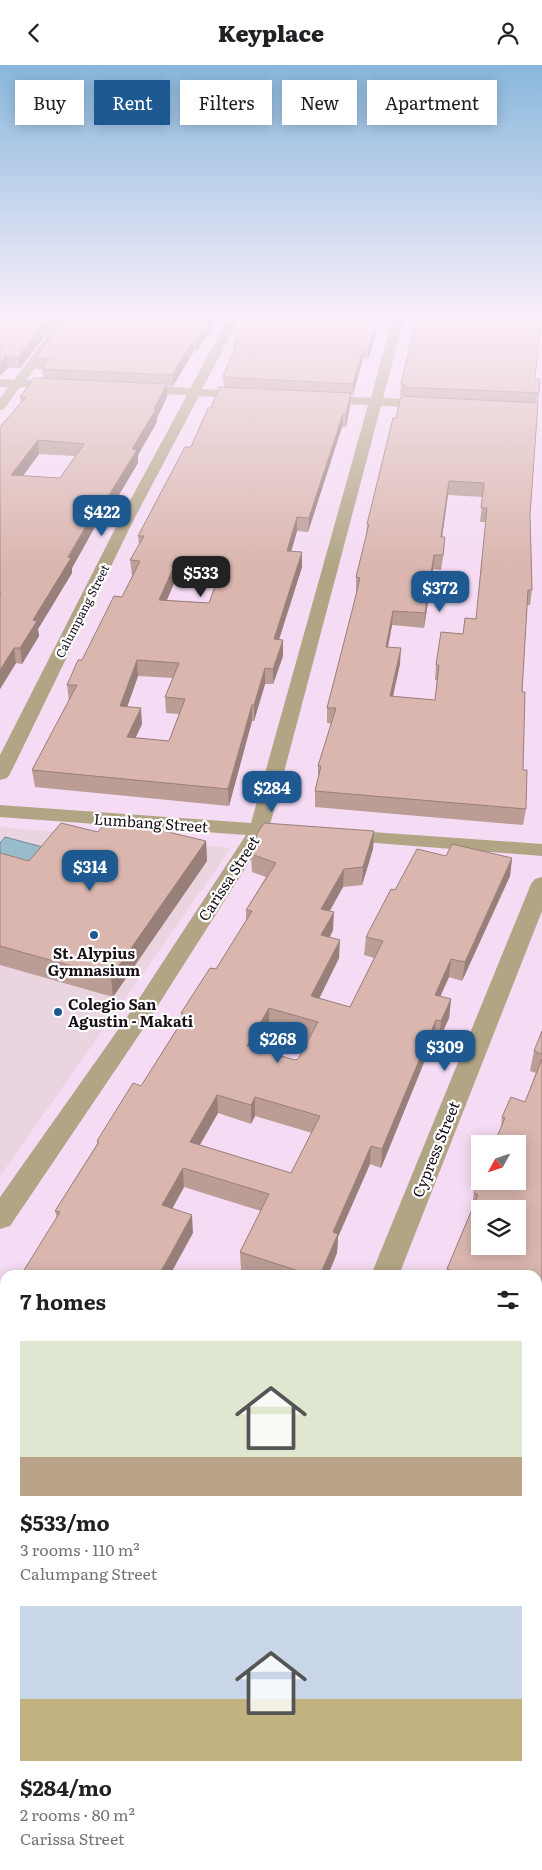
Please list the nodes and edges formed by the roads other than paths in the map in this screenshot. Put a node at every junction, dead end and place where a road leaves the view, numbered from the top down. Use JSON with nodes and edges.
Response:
{"nodes":[{"id":1,"x":192,"y":400,"type":"edge"},
{"id":2,"x":344,"y":400,"type":"edge"},
{"id":3,"x":374,"y":402,"type":"junction"},
{"id":4,"x":443,"y":405,"type":"edge"},
{"id":5,"x":0,"y":774,"type":"edge"},
{"id":6,"x":0,"y":811,"type":"edge"},
{"id":7,"x":259,"y":830,"type":"junction"},
{"id":8,"x":288,"y":832,"type":"edge"},
{"id":9,"x":327,"y":835,"type":"edge"},
{"id":10,"x":542,"y":850,"type":"edge"},
{"id":11,"x":542,"y":883,"type":"edge"},
{"id":12,"x":0,"y":1219,"type":"edge"},
{"id":13,"x":386,"y":1270,"type":"edge"}],
"edges":[{"from":1,"to":5,"type":"street","name":"Calumpang Street"},
{"from":2,"to":3,"type":"street"},
{"from":3,"to":4,"type":"street"},
{"from":3,"to":7,"type":"street","name":"Carissa Street"},
{"from":6,"to":7,"type":"street","name":"Lumbang Street"},
{"from":7,"to":8,"type":"street","name":"Lumbang Street"},
{"from":7,"to":12,"type":"street","name":"Carissa Street"},
{"from":9,"to":10,"type":"street"},
{"from":11,"to":13,"type":"street","name":"Cypress Street"}]}
